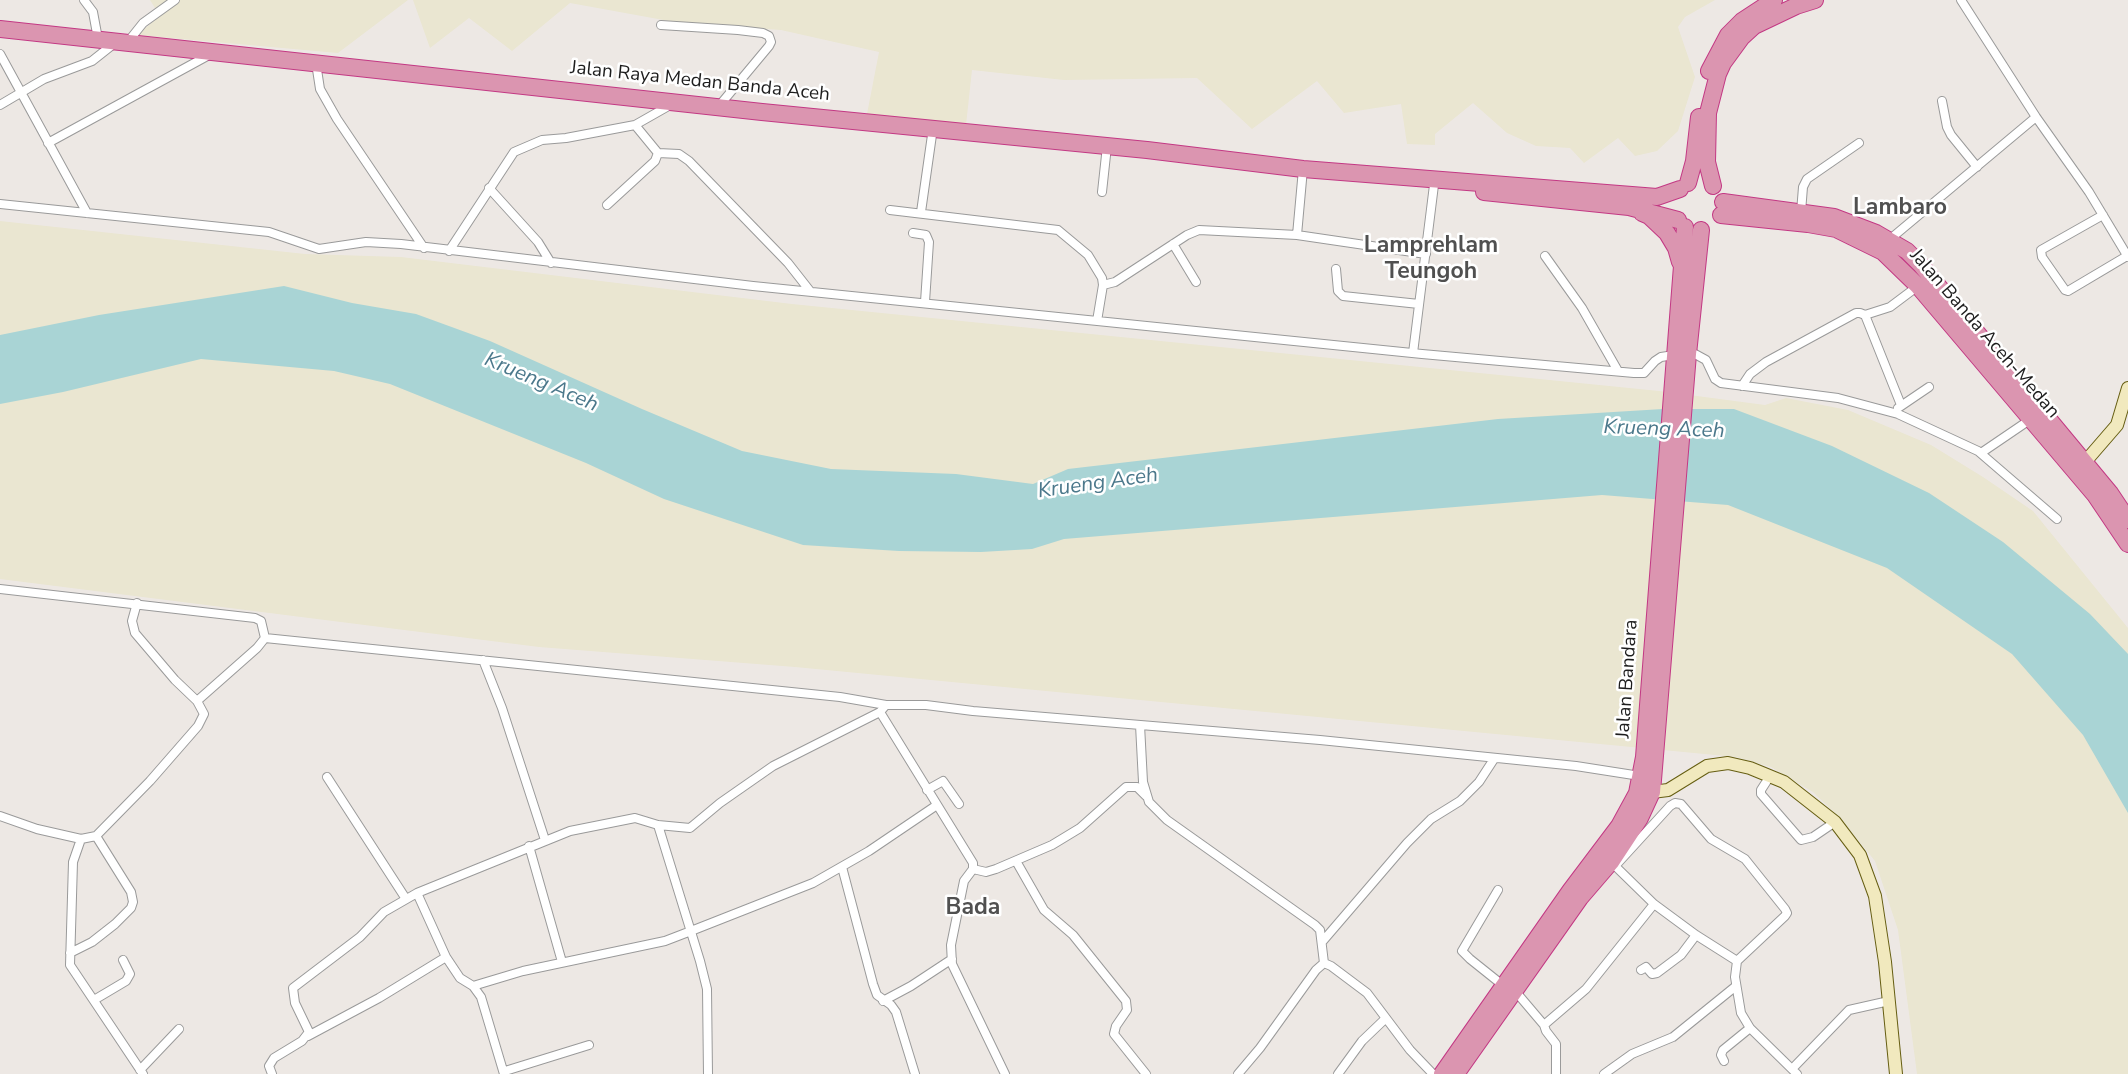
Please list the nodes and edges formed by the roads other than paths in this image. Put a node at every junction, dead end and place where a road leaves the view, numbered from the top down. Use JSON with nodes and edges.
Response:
{"nodes":[{"id":1,"x":84,"y":0,"type":"edge"},
{"id":2,"x":175,"y":0,"type":"edge"},
{"id":3,"x":1774,"y":0,"type":"edge"},
{"id":4,"x":1815,"y":0,"type":"edge"},
{"id":5,"x":1961,"y":0,"type":"edge"},
{"id":6,"x":661,"y":25,"type":"dead end"},
{"id":7,"x":0,"y":29,"type":"edge"},
{"id":8,"x":97,"y":39,"type":"junction"},
{"id":9,"x":122,"y":42,"type":"junction"},
{"id":10,"x":215,"y":52,"type":"junction"},
{"id":11,"x":0,"y":54,"type":"edge"},
{"id":12,"x":316,"y":63,"type":"junction"},
{"id":13,"x":21,"y":93,"type":"junction"},
{"id":14,"x":678,"y":101,"type":"junction"},
{"id":15,"x":1942,"y":101,"type":"dead end"},
{"id":16,"x":0,"y":105,"type":"edge"},
{"id":17,"x":719,"y":106,"type":"junction"},
{"id":18,"x":2036,"y":117,"type":"junction"},
{"id":19,"x":635,"y":125,"type":"junction"},
{"id":20,"x":933,"y":128,"type":"junction"},
{"id":21,"x":48,"y":143,"type":"junction"},
{"id":22,"x":1859,"y":143,"type":"dead end"},
{"id":23,"x":1107,"y":146,"type":"junction"},
{"id":24,"x":658,"y":153,"type":"junction"},
{"id":25,"x":1977,"y":167,"type":"junction"},
{"id":26,"x":1303,"y":169,"type":"junction"},
{"id":27,"x":1395,"y":177,"type":"junction"},
{"id":28,"x":1434,"y":185,"type":"junction"},
{"id":29,"x":1684,"y":186,"type":"junction"},
{"id":30,"x":1713,"y":186,"type":"junction"},
{"id":31,"x":489,"y":188,"type":"junction"},
{"id":32,"x":1102,"y":192,"type":"dead end"},
{"id":33,"x":0,"y":204,"type":"edge"},
{"id":34,"x":607,"y":205,"type":"dead end"},
{"id":35,"x":1629,"y":208,"type":"junction"},
{"id":36,"x":1722,"y":209,"type":"junction"},
{"id":37,"x":890,"y":210,"type":"dead end"},
{"id":38,"x":921,"y":212,"type":"junction"},
{"id":39,"x":1801,"y":212,"type":"junction"},
{"id":40,"x":87,"y":213,"type":"junction"},
{"id":41,"x":2103,"y":215,"type":"junction"},
{"id":42,"x":1688,"y":226,"type":"junction"},
{"id":43,"x":913,"y":233,"type":"dead end"},
{"id":44,"x":1297,"y":235,"type":"junction"},
{"id":45,"x":1889,"y":240,"type":"junction"},
{"id":46,"x":1173,"y":244,"type":"junction"},
{"id":47,"x":424,"y":248,"type":"junction"},
{"id":48,"x":449,"y":251,"type":"junction"},
{"id":49,"x":1426,"y":254,"type":"junction"},
{"id":50,"x":1545,"y":256,"type":"dead end"},
{"id":51,"x":2127,"y":257,"type":"edge"},
{"id":52,"x":551,"y":263,"type":"junction"},
{"id":53,"x":1336,"y":269,"type":"dead end"},
{"id":54,"x":1682,"y":272,"type":"junction"},
{"id":55,"x":1196,"y":282,"type":"dead end"},
{"id":56,"x":1103,"y":285,"type":"junction"},
{"id":57,"x":1918,"y":286,"type":"junction"},
{"id":58,"x":810,"y":291,"type":"junction"},
{"id":59,"x":925,"y":302,"type":"junction"},
{"id":60,"x":1419,"y":304,"type":"junction"},
{"id":61,"x":1865,"y":315,"type":"junction"},
{"id":62,"x":1097,"y":321,"type":"junction"},
{"id":63,"x":1413,"y":353,"type":"junction"},
{"id":64,"x":1681,"y":354,"type":"junction"},
{"id":65,"x":1618,"y":371,"type":"junction"},
{"id":66,"x":1742,"y":386,"type":"junction"},
{"id":67,"x":1929,"y":387,"type":"dead end"},
{"id":68,"x":2128,"y":388,"type":"edge"},
{"id":69,"x":1899,"y":410,"type":"junction"},
{"id":70,"x":2031,"y":419,"type":"junction"},
{"id":71,"x":1980,"y":453,"type":"junction"},
{"id":72,"x":2085,"y":462,"type":"junction"},
{"id":73,"x":2112,"y":495,"type":"junction"},
{"id":74,"x":2128,"y":502,"type":"edge"},
{"id":75,"x":2057,"y":519,"type":"dead end"},
{"id":76,"x":2128,"y":520,"type":"edge"},
{"id":77,"x":2128,"y":544,"type":"edge"},
{"id":78,"x":0,"y":589,"type":"edge"},
{"id":79,"x":137,"y":603,"type":"junction"},
{"id":80,"x":265,"y":638,"type":"junction"},
{"id":81,"x":483,"y":660,"type":"junction"},
{"id":82,"x":197,"y":701,"type":"junction"},
{"id":83,"x":883,"y":709,"type":"junction"},
{"id":84,"x":1140,"y":725,"type":"junction"},
{"id":85,"x":1494,"y":759,"type":"junction"},
{"id":86,"x":1650,"y":760,"type":"junction"},
{"id":87,"x":1640,"y":776,"type":"junction"},
{"id":88,"x":1770,"y":776,"type":"junction"},
{"id":89,"x":327,"y":777,"type":"dead end"},
{"id":90,"x":927,"y":790,"type":"junction"},
{"id":91,"x":1660,"y":791,"type":"junction"},
{"id":92,"x":1146,"y":796,"type":"junction"},
{"id":93,"x":1675,"y":803,"type":"junction"},
{"id":94,"x":959,"y":804,"type":"dead end"},
{"id":95,"x":937,"y":805,"type":"junction"},
{"id":96,"x":0,"y":816,"type":"edge"},
{"id":97,"x":1835,"y":821,"type":"junction"},
{"id":98,"x":658,"y":825,"type":"junction"},
{"id":99,"x":96,"y":836,"type":"junction"},
{"id":100,"x":81,"y":839,"type":"junction"},
{"id":101,"x":545,"y":840,"type":"junction"},
{"id":102,"x":529,"y":846,"type":"junction"},
{"id":103,"x":1016,"y":861,"type":"junction"},
{"id":104,"x":1614,"y":863,"type":"junction"},
{"id":105,"x":842,"y":867,"type":"junction"},
{"id":106,"x":973,"y":869,"type":"junction"},
{"id":107,"x":1498,"y":890,"type":"dead end"},
{"id":108,"x":417,"y":893,"type":"junction"},
{"id":109,"x":1575,"y":894,"type":"junction"},
{"id":110,"x":406,"y":899,"type":"junction"},
{"id":111,"x":1654,"y":904,"type":"junction"},
{"id":112,"x":691,"y":931,"type":"junction"},
{"id":113,"x":1696,"y":935,"type":"junction"},
{"id":114,"x":1322,"y":942,"type":"junction"},
{"id":115,"x":70,"y":953,"type":"junction"},
{"id":116,"x":446,"y":957,"type":"junction"},
{"id":117,"x":952,"y":959,"type":"junction"},
{"id":118,"x":123,"y":960,"type":"dead end"},
{"id":119,"x":1737,"y":961,"type":"junction"},
{"id":120,"x":562,"y":962,"type":"junction"},
{"id":121,"x":1324,"y":963,"type":"junction"},
{"id":122,"x":1641,"y":970,"type":"dead end"},
{"id":123,"x":473,"y":986,"type":"junction"},
{"id":124,"x":1736,"y":986,"type":"junction"},
{"id":125,"x":1510,"y":989,"type":"junction"},
{"id":126,"x":94,"y":1000,"type":"junction"},
{"id":127,"x":883,"y":1001,"type":"junction"},
{"id":128,"x":1889,"y":1001,"type":"junction"},
{"id":129,"x":1385,"y":1018,"type":"junction"},
{"id":130,"x":1544,"y":1025,"type":"junction"},
{"id":131,"x":1750,"y":1028,"type":"junction"},
{"id":132,"x":179,"y":1029,"type":"dead end"},
{"id":133,"x":308,"y":1036,"type":"junction"},
{"id":134,"x":589,"y":1045,"type":"dead end"},
{"id":135,"x":1724,"y":1061,"type":"dead end"},
{"id":136,"x":1795,"y":1071,"type":"edge"},
{"id":137,"x":141,"y":1072,"type":"edge"},
{"id":138,"x":505,"y":1073,"type":"edge"},
{"id":139,"x":272,"y":1074,"type":"edge"},
{"id":140,"x":708,"y":1074,"type":"edge"},
{"id":141,"x":915,"y":1074,"type":"edge"},
{"id":142,"x":1005,"y":1074,"type":"edge"},
{"id":143,"x":1146,"y":1074,"type":"edge"},
{"id":144,"x":1238,"y":1074,"type":"edge"},
{"id":145,"x":1338,"y":1074,"type":"edge"},
{"id":146,"x":1433,"y":1074,"type":"edge"},
{"id":147,"x":1442,"y":1074,"type":"edge"},
{"id":148,"x":1456,"y":1074,"type":"edge"},
{"id":149,"x":1556,"y":1074,"type":"edge"},
{"id":150,"x":1604,"y":1074,"type":"edge"},
{"id":151,"x":1896,"y":1074,"type":"edge"}],
"edges":[{"from":1,"to":8,"type":"street"},
{"from":2,"to":9,"type":"street"},
{"from":3,"to":29,"type":"highway"},
{"from":4,"to":30,"type":"highway"},
{"from":5,"to":18,"type":"street"},
{"from":6,"to":17,"type":"street"},
{"from":7,"to":8,"type":"highway","name":"Jalan Raya Medan Banda Aceh"},
{"from":8,"to":9,"type":"highway","name":"Jalan Raya Medan Banda Aceh"},
{"from":9,"to":10,"type":"highway","name":"Jalan Raya Medan Banda Aceh"},
{"from":9,"to":13,"type":"street"},
{"from":10,"to":12,"type":"highway","name":"Jalan Raya Medan Banda Aceh"},
{"from":10,"to":21,"type":"street"},
{"from":11,"to":13,"type":"street"},
{"from":12,"to":14,"type":"highway","name":"Jalan Raya Medan Banda Aceh"},
{"from":12,"to":47,"type":"street"},
{"from":13,"to":16,"type":"street"},
{"from":13,"to":21,"type":"street"},
{"from":14,"to":17,"type":"highway","name":"Jalan Raya Medan Banda Aceh"},
{"from":14,"to":19,"type":"street"},
{"from":15,"to":25,"type":"street"},
{"from":17,"to":20,"type":"highway","name":"Jalan Raya Medan Banda Aceh"},
{"from":18,"to":25,"type":"street"},
{"from":18,"to":41,"type":"street"},
{"from":19,"to":24,"type":"street"},
{"from":19,"to":31,"type":"street"},
{"from":20,"to":23,"type":"highway","name":"Jalan Raya Medan Banda Aceh"},
{"from":20,"to":38,"type":"street"},
{"from":21,"to":40,"type":"street"},
{"from":22,"to":39,"type":"street"},
{"from":23,"to":26,"type":"highway","name":"Jalan Raya Medan Banda Aceh"},
{"from":23,"to":32,"type":"street"},
{"from":24,"to":34,"type":"street"},
{"from":24,"to":58,"type":"street"},
{"from":25,"to":45,"type":"street"},
{"from":26,"to":27,"type":"highway","name":"Jalan Raya Medan Banda Aceh"},
{"from":26,"to":44,"type":"street"},
{"from":27,"to":28,"type":"highway","name":"Jalan Raya Medan Banda Aceh"},
{"from":27,"to":29,"type":"highway","name":"Jalan Raya Medan Banda Aceh"},
{"from":28,"to":35,"type":"highway","name":"Jalan Raya Medan Banda Aceh"},
{"from":28,"to":49,"type":"street"},
{"from":29,"to":30,"type":"highway"},
{"from":29,"to":42,"type":"highway"},
{"from":30,"to":36,"type":"highway"},
{"from":31,"to":48,"type":"street"},
{"from":31,"to":52,"type":"street"},
{"from":33,"to":40,"type":"street"},
{"from":35,"to":42,"type":"highway","name":"Jalan Raya Medan Banda Aceh"},
{"from":35,"to":54,"type":"highway"},
{"from":36,"to":39,"type":"highway","name":"Jalan Banda Aceh-Medan"},
{"from":36,"to":42,"type":"highway"},
{"from":36,"to":57,"type":"highway","name":"Jalan Banda Aceh-Medan"},
{"from":37,"to":38,"type":"street"},
{"from":38,"to":56,"type":"street"},
{"from":39,"to":45,"type":"highway","name":"Jalan Banda Aceh-Medan"},
{"from":40,"to":47,"type":"street"},
{"from":41,"to":51,"type":"street"},
{"from":41,"to":51,"type":"street"},
{"from":42,"to":54,"type":"highway","name":"Jalan Bandara"},
{"from":42,"to":64,"type":"highway","name":"Jalan Bandara"},
{"from":43,"to":59,"type":"street"},
{"from":44,"to":46,"type":"street"},
{"from":44,"to":49,"type":"street"},
{"from":45,"to":72,"type":"highway","name":"Jalan Banda Aceh-Medan"},
{"from":46,"to":55,"type":"street"},
{"from":46,"to":56,"type":"street"},
{"from":47,"to":48,"type":"street"},
{"from":48,"to":52,"type":"street"},
{"from":49,"to":60,"type":"street"},
{"from":50,"to":65,"type":"street"},
{"from":52,"to":58,"type":"street"},
{"from":53,"to":60,"type":"street"},
{"from":54,"to":64,"type":"highway","name":"Jalan Bandara"},
{"from":56,"to":62,"type":"street"},
{"from":57,"to":61,"type":"street"},
{"from":57,"to":70,"type":"highway","name":"Jalan Banda Aceh-Medan"},
{"from":58,"to":59,"type":"street"},
{"from":59,"to":62,"type":"street"},
{"from":60,"to":63,"type":"street"},
{"from":61,"to":66,"type":"street"},
{"from":61,"to":69,"type":"street"},
{"from":62,"to":63,"type":"street"},
{"from":63,"to":65,"type":"street"},
{"from":64,"to":65,"type":"street"},
{"from":64,"to":66,"type":"street"},
{"from":64,"to":86,"type":"highway","name":"Jalan Bandara"},
{"from":66,"to":69,"type":"street"},
{"from":67,"to":69,"type":"street"},
{"from":68,"to":72,"type":"street"},
{"from":69,"to":71,"type":"street"},
{"from":70,"to":71,"type":"street"},
{"from":70,"to":77,"type":"highway","name":"Jalan Banda Aceh-Medan"},
{"from":71,"to":75,"type":"street"},
{"from":72,"to":73,"type":"highway","name":"Jalan Banda Aceh-Medan"},
{"from":73,"to":74,"type":"street"},
{"from":73,"to":76,"type":"highway","name":"Jalan Banda Aceh-Medan"},
{"from":78,"to":79,"type":"street"},
{"from":79,"to":80,"type":"street"},
{"from":79,"to":82,"type":"street"},
{"from":80,"to":81,"type":"street"},
{"from":80,"to":82,"type":"street"},
{"from":81,"to":83,"type":"street"},
{"from":81,"to":101,"type":"street"},
{"from":82,"to":99,"type":"street"},
{"from":83,"to":84,"type":"street"},
{"from":83,"to":90,"type":"street"},
{"from":83,"to":98,"type":"street"},
{"from":84,"to":85,"type":"street"},
{"from":84,"to":92,"type":"street"},
{"from":85,"to":87,"type":"street"},
{"from":85,"to":114,"type":"street"},
{"from":86,"to":87,"type":"highway","name":"Jalan Bandara"},
{"from":86,"to":91,"type":"highway","name":"Jalan Bandara"},
{"from":87,"to":109,"type":"highway","name":"Jalan Bandara"},
{"from":88,"to":91,"type":"street"},
{"from":88,"to":97,"type":"street"},
{"from":88,"to":97,"type":"street"},
{"from":89,"to":110,"type":"street"},
{"from":90,"to":94,"type":"street"},
{"from":90,"to":95,"type":"street"},
{"from":91,"to":93,"type":"street"},
{"from":91,"to":104,"type":"highway","name":"Jalan Bandara"},
{"from":92,"to":103,"type":"street"},
{"from":92,"to":114,"type":"street"},
{"from":93,"to":104,"type":"street"},
{"from":93,"to":119,"type":"street"},
{"from":95,"to":105,"type":"street"},
{"from":95,"to":106,"type":"street"},
{"from":96,"to":100,"type":"street"},
{"from":97,"to":128,"type":"street"},
{"from":98,"to":101,"type":"street"},
{"from":98,"to":112,"type":"street"},
{"from":99,"to":100,"type":"street"},
{"from":99,"to":115,"type":"street"},
{"from":100,"to":115,"type":"street"},
{"from":101,"to":102,"type":"street"},
{"from":102,"to":108,"type":"street"},
{"from":102,"to":120,"type":"street"},
{"from":103,"to":106,"type":"street"},
{"from":103,"to":143,"type":"street"},
{"from":104,"to":109,"type":"highway","name":"Jalan Bandara"},
{"from":104,"to":111,"type":"street"},
{"from":105,"to":112,"type":"street"},
{"from":105,"to":127,"type":"street"},
{"from":106,"to":117,"type":"street"},
{"from":107,"to":125,"type":"street"},
{"from":108,"to":110,"type":"street"},
{"from":108,"to":116,"type":"street"},
{"from":109,"to":125,"type":"highway","name":"Jalan Bandara"},
{"from":110,"to":133,"type":"street"},
{"from":111,"to":113,"type":"street"},
{"from":111,"to":130,"type":"street"},
{"from":112,"to":120,"type":"street"},
{"from":112,"to":140,"type":"street"},
{"from":113,"to":119,"type":"street"},
{"from":113,"to":122,"type":"street"},
{"from":114,"to":121,"type":"street"},
{"from":115,"to":126,"type":"street"},
{"from":116,"to":123,"type":"street"},
{"from":116,"to":133,"type":"street"},
{"from":117,"to":127,"type":"street"},
{"from":117,"to":142,"type":"street"},
{"from":118,"to":126,"type":"street"},
{"from":119,"to":124,"type":"street"},
{"from":120,"to":123,"type":"street"},
{"from":121,"to":129,"type":"street"},
{"from":121,"to":144,"type":"street"},
{"from":123,"to":138,"type":"street"},
{"from":124,"to":131,"type":"street"},
{"from":124,"to":150,"type":"street"},
{"from":125,"to":130,"type":"street"},
{"from":125,"to":147,"type":"highway","name":"Jalan Bandara"},
{"from":125,"to":148,"type":"highway","name":"Jalan Bandara"},
{"from":126,"to":137,"type":"street"},
{"from":127,"to":141,"type":"street"},
{"from":128,"to":136,"type":"street"},
{"from":128,"to":151,"type":"street"},
{"from":129,"to":145,"type":"street"},
{"from":129,"to":146,"type":"street"},
{"from":130,"to":149,"type":"street"},
{"from":131,"to":135,"type":"street"},
{"from":131,"to":136,"type":"street"},
{"from":132,"to":137,"type":"street"},
{"from":133,"to":139,"type":"street"},
{"from":134,"to":138,"type":"street"}]}
